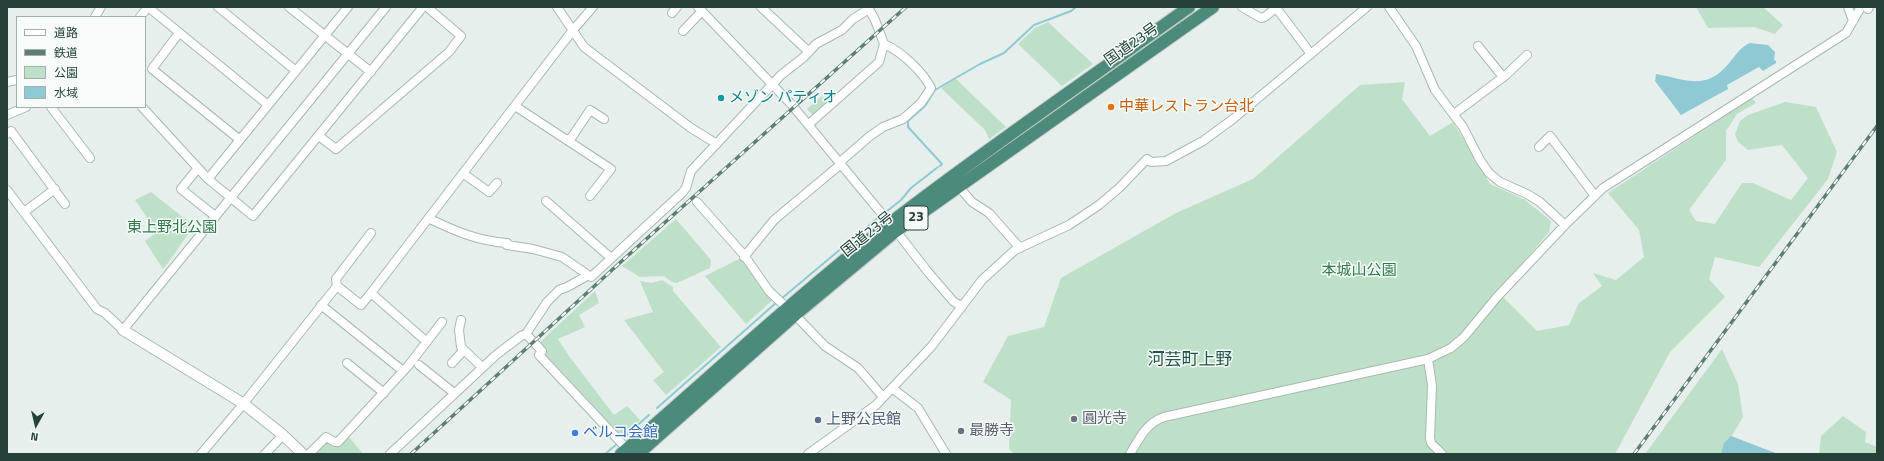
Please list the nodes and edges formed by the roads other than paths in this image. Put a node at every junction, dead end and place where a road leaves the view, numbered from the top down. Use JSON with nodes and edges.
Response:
{"nodes":[{"id":1,"x":101,"y":7,"type":"edge"},
{"id":2,"x":148,"y":7,"type":"edge"},
{"id":3,"x":218,"y":7,"type":"edge"},
{"id":4,"x":290,"y":7,"type":"edge"},
{"id":5,"x":348,"y":7,"type":"edge"},
{"id":6,"x":386,"y":7,"type":"edge"},
{"id":7,"x":423,"y":7,"type":"edge"},
{"id":8,"x":426,"y":7,"type":"edge"},
{"id":9,"x":557,"y":7,"type":"edge"},
{"id":10,"x":593,"y":7,"type":"edge"},
{"id":11,"x":761,"y":7,"type":"edge"},
{"id":12,"x":1189,"y":7,"type":"edge"},
{"id":13,"x":1213,"y":7,"type":"edge"},
{"id":14,"x":1242,"y":7,"type":"edge"},
{"id":15,"x":1367,"y":7,"type":"edge"},
{"id":16,"x":1389,"y":7,"type":"edge"},
{"id":17,"x":1848,"y":7,"type":"edge"},
{"id":18,"x":868,"y":8,"type":"edge"},
{"id":19,"x":1866,"y":8,"type":"edge"},
{"id":20,"x":700,"y":9,"type":"edge"},
{"id":21,"x":96,"y":16,"type":"edge"},
{"id":22,"x":141,"y":16,"type":"edge"},
{"id":23,"x":1852,"y":21,"type":"junction"},
{"id":24,"x":573,"y":30,"type":"junction"},
{"id":25,"x":683,"y":31,"type":"dead end"},
{"id":26,"x":179,"y":33,"type":"junction"},
{"id":27,"x":325,"y":36,"type":"junction"},
{"id":28,"x":884,"y":44,"type":"junction"},
{"id":29,"x":1478,"y":46,"type":"dead end"},
{"id":30,"x":808,"y":52,"type":"junction"},
{"id":31,"x":347,"y":54,"type":"junction"},
{"id":32,"x":1311,"y":54,"type":"junction"},
{"id":33,"x":1527,"y":55,"type":"dead end"},
{"id":34,"x":296,"y":71,"type":"junction"},
{"id":35,"x":370,"y":72,"type":"junction"},
{"id":36,"x":1503,"y":77,"type":"junction"},
{"id":37,"x":772,"y":84,"type":"junction"},
{"id":38,"x":268,"y":105,"type":"junction"},
{"id":39,"x":515,"y":106,"type":"junction"},
{"id":40,"x":24,"y":108,"type":"edge"},
{"id":41,"x":52,"y":108,"type":"edge"},
{"id":42,"x":143,"y":108,"type":"edge"},
{"id":43,"x":1454,"y":114,"type":"junction"},
{"id":44,"x":7,"y":115,"type":"edge"},
{"id":45,"x":604,"y":119,"type":"dead end"},
{"id":46,"x":809,"y":124,"type":"junction"},
{"id":47,"x":7,"y":134,"type":"edge"},
{"id":48,"x":319,"y":136,"type":"junction"},
{"id":49,"x":240,"y":140,"type":"junction"},
{"id":50,"x":568,"y":140,"type":"junction"},
{"id":51,"x":718,"y":144,"type":"junction"},
{"id":52,"x":1539,"y":147,"type":"dead end"},
{"id":53,"x":90,"y":158,"type":"dead end"},
{"id":54,"x":840,"y":163,"type":"junction"},
{"id":55,"x":198,"y":168,"type":"junction"},
{"id":56,"x":464,"y":174,"type":"junction"},
{"id":57,"x":208,"y":179,"type":"junction"},
{"id":58,"x":497,"y":183,"type":"dead end"},
{"id":59,"x":959,"y":187,"type":"junction"},
{"id":60,"x":55,"y":189,"type":"junction"},
{"id":61,"x":7,"y":190,"type":"edge"},
{"id":62,"x":590,"y":196,"type":"dead end"},
{"id":63,"x":1595,"y":196,"type":"junction"},
{"id":64,"x":230,"y":198,"type":"junction"},
{"id":65,"x":546,"y":200,"type":"dead end"},
{"id":66,"x":697,"y":202,"type":"dead end"},
{"id":67,"x":65,"y":204,"type":"dead end"},
{"id":68,"x":24,"y":212,"type":"junction"},
{"id":69,"x":216,"y":216,"type":"junction"},
{"id":70,"x":430,"y":219,"type":"junction"},
{"id":71,"x":1565,"y":225,"type":"junction"},
{"id":72,"x":893,"y":228,"type":"junction"},
{"id":73,"x":371,"y":233,"type":"dead end"},
{"id":74,"x":1020,"y":248,"type":"junction"},
{"id":75,"x":744,"y":257,"type":"junction"},
{"id":76,"x":612,"y":258,"type":"junction"},
{"id":77,"x":587,"y":276,"type":"junction"},
{"id":78,"x":337,"y":286,"type":"junction"},
{"id":79,"x":371,"y":293,"type":"junction"},
{"id":80,"x":321,"y":305,"type":"junction"},
{"id":81,"x":962,"y":308,"type":"junction"},
{"id":82,"x":791,"y":311,"type":"junction"},
{"id":83,"x":461,"y":320,"type":"dead end"},
{"id":84,"x":442,"y":322,"type":"dead end"},
{"id":85,"x":123,"y":330,"type":"junction"},
{"id":86,"x":526,"y":334,"type":"junction"},
{"id":87,"x":427,"y":342,"type":"junction"},
{"id":88,"x":464,"y":350,"type":"junction"},
{"id":89,"x":1428,"y":359,"type":"junction"},
{"id":90,"x":347,"y":363,"type":"dead end"},
{"id":91,"x":452,"y":363,"type":"dead end"},
{"id":92,"x":419,"y":365,"type":"dead end"},
{"id":93,"x":482,"y":367,"type":"junction"},
{"id":94,"x":403,"y":371,"type":"junction"},
{"id":95,"x":892,"y":388,"type":"junction"},
{"id":96,"x":384,"y":393,"type":"junction"},
{"id":97,"x":454,"y":393,"type":"junction"},
{"id":98,"x":883,"y":398,"type":"junction"},
{"id":99,"x":244,"y":404,"type":"junction"},
{"id":100,"x":283,"y":435,"type":"junction"},
{"id":101,"x":624,"y":452,"type":"edge"},
{"id":102,"x":201,"y":454,"type":"edge"},
{"id":103,"x":265,"y":454,"type":"edge"},
{"id":104,"x":303,"y":454,"type":"edge"},
{"id":105,"x":310,"y":454,"type":"edge"},
{"id":106,"x":390,"y":454,"type":"edge"},
{"id":107,"x":638,"y":454,"type":"edge"},
{"id":108,"x":808,"y":454,"type":"edge"},
{"id":109,"x":946,"y":454,"type":"edge"},
{"id":110,"x":1130,"y":454,"type":"edge"},
{"id":111,"x":1442,"y":454,"type":"edge"}],
"edges":[{"from":1,"to":21,"type":"street"},
{"from":2,"to":22,"type":"street"},
{"from":2,"to":26,"type":"street"},
{"from":3,"to":34,"type":"street"},
{"from":4,"to":27,"type":"street"},
{"from":5,"to":27,"type":"street"},
{"from":6,"to":31,"type":"street"},
{"from":7,"to":35,"type":"street"},
{"from":8,"to":48,"type":"street"},
{"from":9,"to":24,"type":"street"},
{"from":10,"to":24,"type":"street"},
{"from":11,"to":30,"type":"street"},
{"from":12,"to":72,"type":"highway","name":"国道23号","number":"23"},
{"from":13,"to":59,"type":"highway","name":"国道23号","number":"23"},
{"from":14,"to":32,"type":"street"},
{"from":15,"to":32,"type":"street"},
{"from":16,"to":43,"type":"street"},
{"from":17,"to":23,"type":"street"},
{"from":18,"to":28,"type":"street"},
{"from":18,"to":30,"type":"street"},
{"from":19,"to":23,"type":"street"},
{"from":20,"to":25,"type":"street"},
{"from":20,"to":37,"type":"street"},
{"from":23,"to":63,"type":"street"},
{"from":24,"to":39,"type":"street"},
{"from":24,"to":51,"type":"street"},
{"from":26,"to":38,"type":"street"},
{"from":26,"to":49,"type":"street"},
{"from":27,"to":31,"type":"street"},
{"from":27,"to":34,"type":"street"},
{"from":28,"to":46,"type":"street"},
{"from":28,"to":54,"type":"street"},
{"from":29,"to":36,"type":"street"},
{"from":30,"to":37,"type":"street"},
{"from":31,"to":35,"type":"street"},
{"from":31,"to":64,"type":"street"},
{"from":32,"to":74,"type":"street"},
{"from":33,"to":36,"type":"street"},
{"from":34,"to":38,"type":"street"},
{"from":35,"to":48,"type":"street"},
{"from":36,"to":43,"type":"street"},
{"from":37,"to":46,"type":"street"},
{"from":37,"to":51,"type":"street"},
{"from":38,"to":49,"type":"street"},
{"from":39,"to":50,"type":"street"},
{"from":39,"to":56,"type":"street"},
{"from":40,"to":44,"type":"street"},
{"from":41,"to":53,"type":"street"},
{"from":42,"to":55,"type":"street"},
{"from":43,"to":71,"type":"street"},
{"from":45,"to":50,"type":"street"},
{"from":46,"to":54,"type":"street"},
{"from":47,"to":60,"type":"street"},
{"from":48,"to":64,"type":"street"},
{"from":49,"to":57,"type":"street"},
{"from":50,"to":62,"type":"street"},
{"from":51,"to":76,"type":"street"},
{"from":52,"to":63,"type":"street"},
{"from":54,"to":72,"type":"street"},
{"from":54,"to":75,"type":"street"},
{"from":55,"to":57,"type":"street"},
{"from":55,"to":69,"type":"street"},
{"from":56,"to":58,"type":"street"},
{"from":56,"to":70,"type":"street"},
{"from":57,"to":64,"type":"street"},
{"from":59,"to":72,"type":"highway","name":"国道23号","number":"23"},
{"from":59,"to":74,"type":"street"},
{"from":60,"to":67,"type":"street"},
{"from":60,"to":68,"type":"street"},
{"from":61,"to":68,"type":"street"},
{"from":63,"to":71,"type":"street"},
{"from":64,"to":69,"type":"street"},
{"from":65,"to":76,"type":"street"},
{"from":66,"to":75,"type":"street"},
{"from":68,"to":85,"type":"street"},
{"from":69,"to":85,"type":"street"},
{"from":70,"to":77,"type":"street"},
{"from":70,"to":79,"type":"street"},
{"from":71,"to":89,"type":"street"},
{"from":72,"to":81,"type":"street"},
{"from":72,"to":82,"type":"highway","name":"国道23号","number":"23"},
{"from":73,"to":78,"type":"street"},
{"from":74,"to":81,"type":"street"},
{"from":75,"to":82,"type":"street"},
{"from":76,"to":77,"type":"street"},
{"from":77,"to":86,"type":"street"},
{"from":78,"to":79,"type":"street"},
{"from":78,"to":80,"type":"street"},
{"from":79,"to":87,"type":"street"},
{"from":80,"to":94,"type":"street"},
{"from":80,"to":99,"type":"street"},
{"from":81,"to":95,"type":"street"},
{"from":82,"to":98,"type":"street"},
{"from":82,"to":101,"type":"highway","name":"国道23号","number":"23"},
{"from":82,"to":107,"type":"highway","name":"国道23号","number":"23"},
{"from":83,"to":88,"type":"street"},
{"from":84,"to":87,"type":"street"},
{"from":85,"to":99,"type":"street"},
{"from":86,"to":93,"type":"street"},
{"from":86,"to":101,"type":"street"},
{"from":87,"to":94,"type":"street"},
{"from":88,"to":91,"type":"street"},
{"from":88,"to":93,"type":"street"},
{"from":89,"to":110,"type":"street"},
{"from":89,"to":111,"type":"street"},
{"from":90,"to":96,"type":"street"},
{"from":92,"to":97,"type":"street"},
{"from":93,"to":97,"type":"street"},
{"from":94,"to":96,"type":"street"},
{"from":95,"to":98,"type":"street"},
{"from":95,"to":109,"type":"street"},
{"from":96,"to":105,"type":"street"},
{"from":97,"to":106,"type":"street"},
{"from":98,"to":108,"type":"street"},
{"from":99,"to":100,"type":"street"},
{"from":99,"to":102,"type":"street"},
{"from":100,"to":103,"type":"street"},
{"from":100,"to":104,"type":"street"}]}
